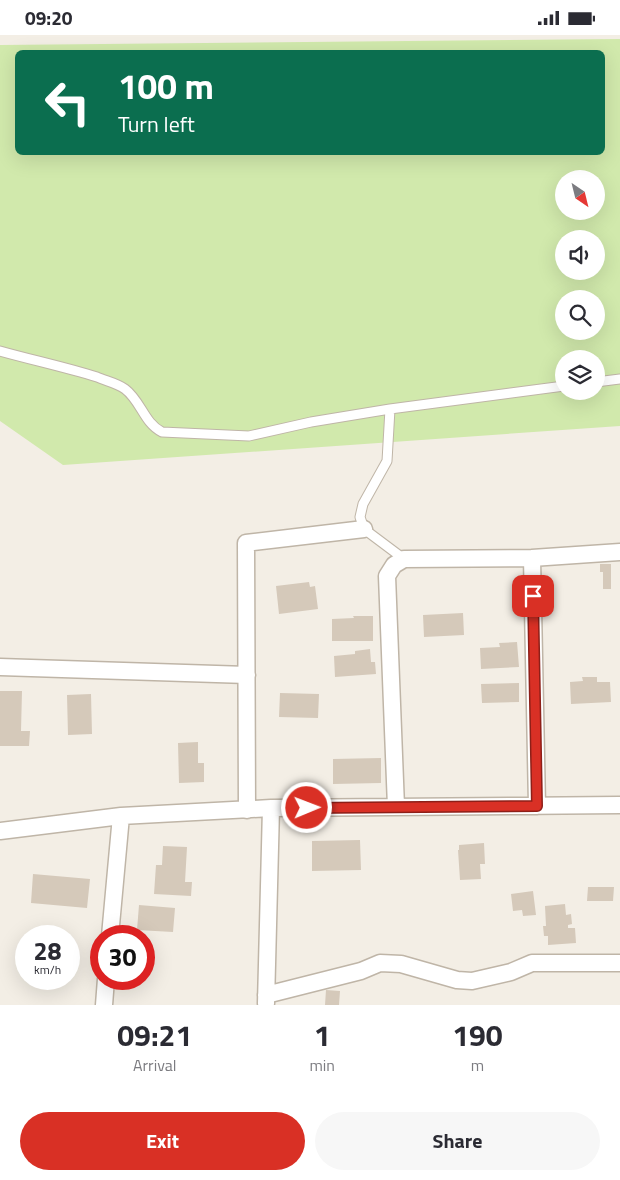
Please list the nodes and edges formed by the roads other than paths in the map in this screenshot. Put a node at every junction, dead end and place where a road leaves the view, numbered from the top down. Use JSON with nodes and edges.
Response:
{"nodes":[{"id":1,"x":0,"y":351,"type":"edge"},
{"id":2,"x":620,"y":379,"type":"edge"},
{"id":3,"x":605,"y":381,"type":"edge"},
{"id":4,"x":555,"y":387,"type":"edge"},
{"id":5,"x":390,"y":409,"type":"junction"},
{"id":6,"x":364,"y":529,"type":"junction"},
{"id":7,"x":620,"y":553,"type":"edge"},
{"id":8,"x":532,"y":558,"type":"junction"},
{"id":9,"x":404,"y":559,"type":"junction"},
{"id":10,"x":0,"y":667,"type":"edge"},
{"id":11,"x":247,"y":675,"type":"junction"},
{"id":12,"x":620,"y":805,"type":"edge"},
{"id":13,"x":537,"y":806,"type":"junction"},
{"id":14,"x":396,"y":807,"type":"junction"},
{"id":15,"x":271,"y":808,"type":"junction"},
{"id":16,"x":247,"y":810,"type":"junction"},
{"id":17,"x":120,"y":815,"type":"junction"},
{"id":18,"x":0,"y":831,"type":"edge"},
{"id":19,"x":111,"y":925,"type":"edge"},
{"id":20,"x":620,"y":963,"type":"edge"},
{"id":21,"x":105,"y":990,"type":"edge"},
{"id":22,"x":266,"y":1000,"type":"edge"},
{"id":23,"x":104,"y":1005,"type":"edge"}],
"edges":[{"from":1,"to":5,"type":"lane"},
{"from":2,"to":3,"type":"lane"},
{"from":4,"to":5,"type":"lane"},
{"from":5,"to":6,"type":"lane"},
{"from":6,"to":9,"type":"lane"},
{"from":6,"to":11,"type":"street"},
{"from":7,"to":8,"type":"street"},
{"from":8,"to":9,"type":"street"},
{"from":8,"to":13,"type":"street"},
{"from":9,"to":14,"type":"street"},
{"from":10,"to":11,"type":"street"},
{"from":11,"to":16,"type":"street"},
{"from":12,"to":13,"type":"street"},
{"from":13,"to":14,"type":"street"},
{"from":14,"to":15,"type":"street"},
{"from":15,"to":16,"type":"street"},
{"from":15,"to":22,"type":"street"},
{"from":16,"to":17,"type":"street"},
{"from":17,"to":18,"type":"street"},
{"from":17,"to":19,"type":"street"},
{"from":20,"to":22,"type":"street"},
{"from":21,"to":23,"type":"street"}]}
